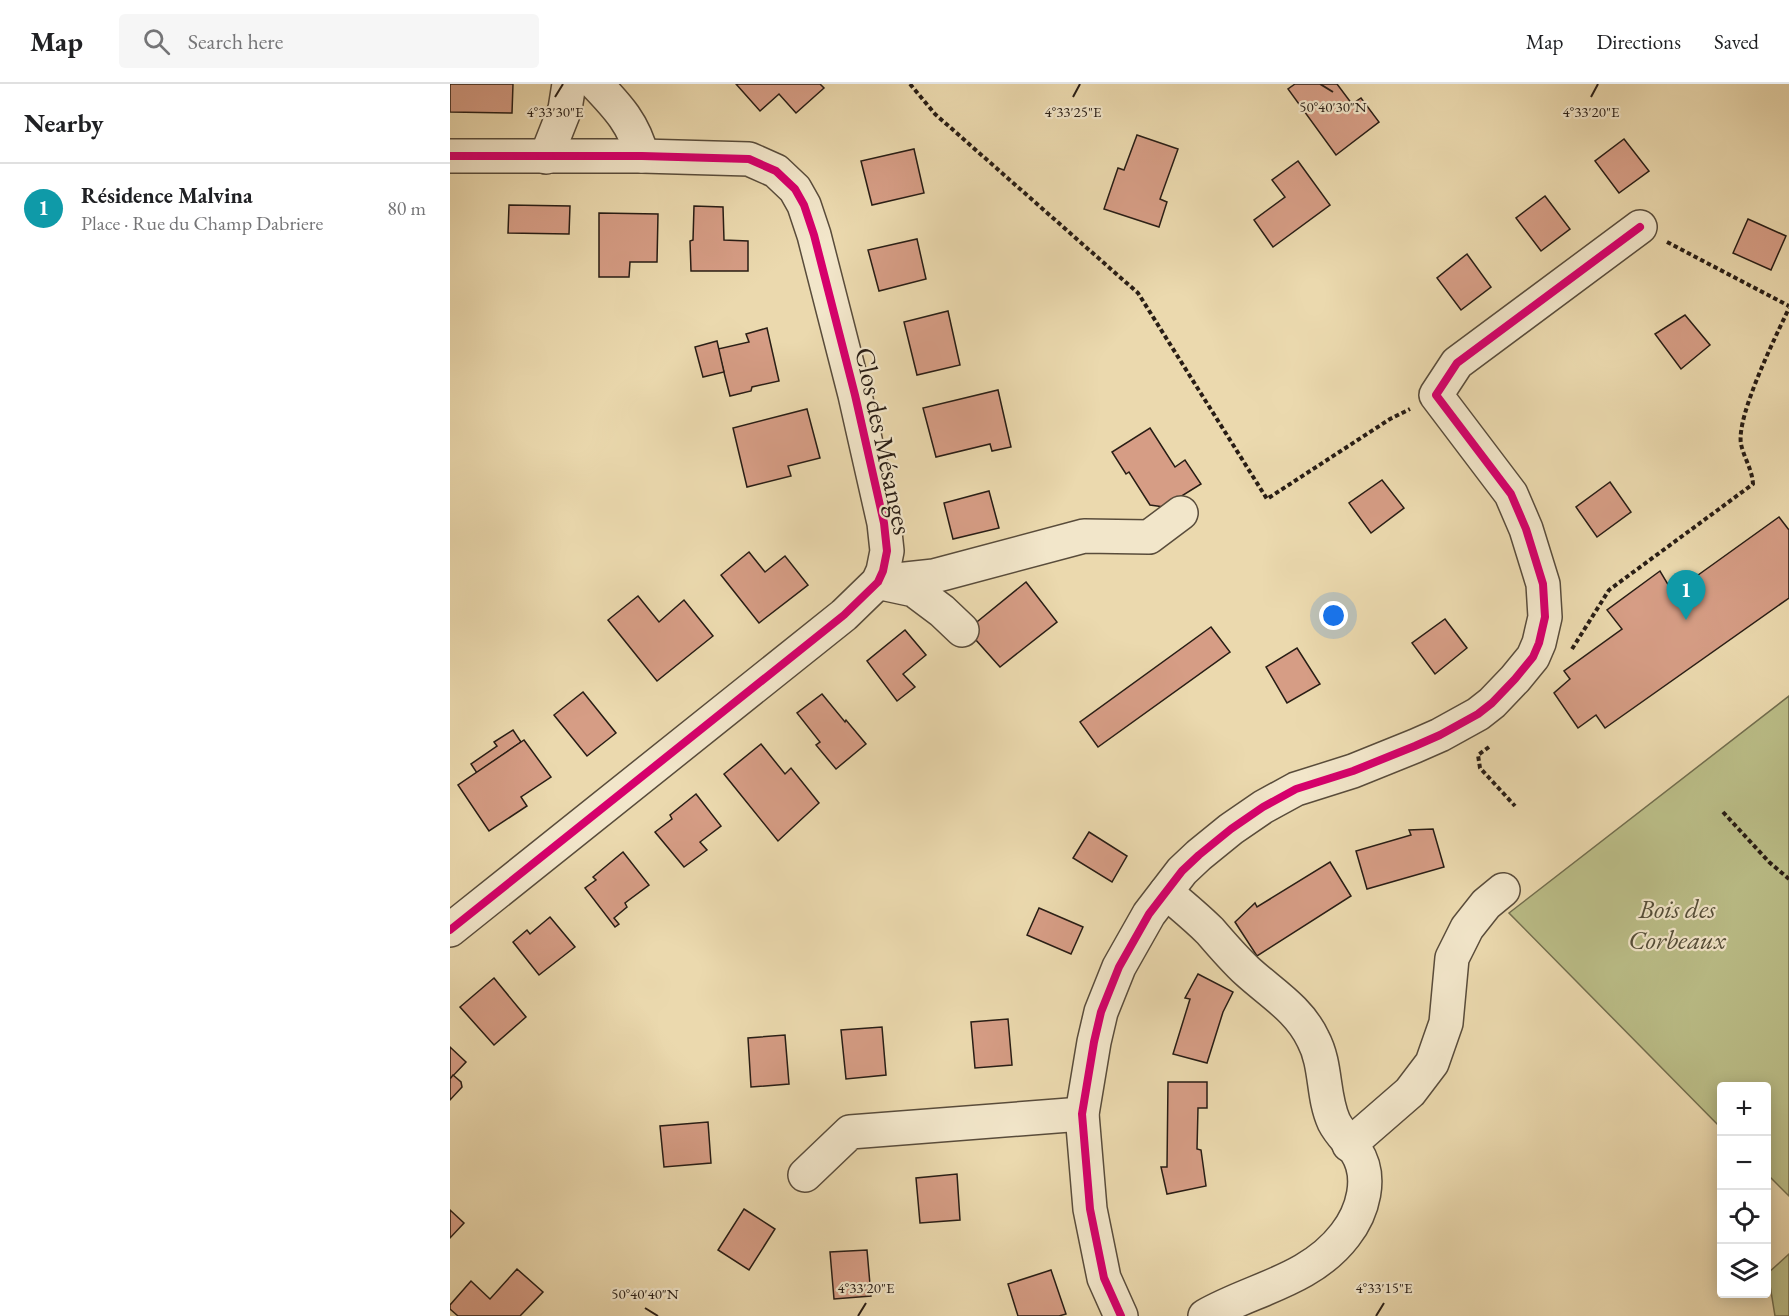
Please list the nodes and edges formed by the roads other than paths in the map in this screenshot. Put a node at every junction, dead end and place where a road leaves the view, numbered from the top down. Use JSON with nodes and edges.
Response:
{"nodes":[{"id":1,"x":569,"y":84,"type":"edge"},
{"id":2,"x":596,"y":84,"type":"edge"},
{"id":3,"x":450,"y":156,"type":"edge"},
{"id":4,"x":642,"y":156,"type":"junction"},
{"id":5,"x":546,"y":157,"type":"junction"},
{"id":6,"x":1640,"y":227,"type":"road end"},
{"id":7,"x":1181,"y":513,"type":"dead end"},
{"id":8,"x":878,"y":582,"type":"junction"},
{"id":9,"x":962,"y":630,"type":"dead end"},
{"id":10,"x":1503,"y":890,"type":"dead end"},
{"id":11,"x":1166,"y":892,"type":"junction"},
{"id":12,"x":450,"y":930,"type":"edge"},
{"id":13,"x":1082,"y":1114,"type":"junction"},
{"id":14,"x":1349,"y":1145,"type":"junction"},
{"id":15,"x":806,"y":1175,"type":"dead end"},
{"id":16,"x":1121,"y":1316,"type":"edge"},
{"id":17,"x":1205,"y":1316,"type":"edge"}],
"edges":[{"from":1,"to":5,"type":"street"},
{"from":2,"to":4,"type":"street"},
{"from":3,"to":5,"type":"street","name":"Clos des Mésanges"},
{"from":4,"to":5,"type":"street","name":"Clos des Mésanges"},
{"from":4,"to":8,"type":"street","name":"Clos des Mésanges"},
{"from":6,"to":11,"type":"street"},
{"from":7,"to":8,"type":"street"},
{"from":8,"to":9,"type":"street"},
{"from":8,"to":12,"type":"street","name":"Clos des Mésanges"},
{"from":10,"to":14,"type":"street"},
{"from":11,"to":13,"type":"street"},
{"from":11,"to":14,"type":"street"},
{"from":13,"to":15,"type":"street"},
{"from":13,"to":16,"type":"street"},
{"from":14,"to":17,"type":"street"}]}
